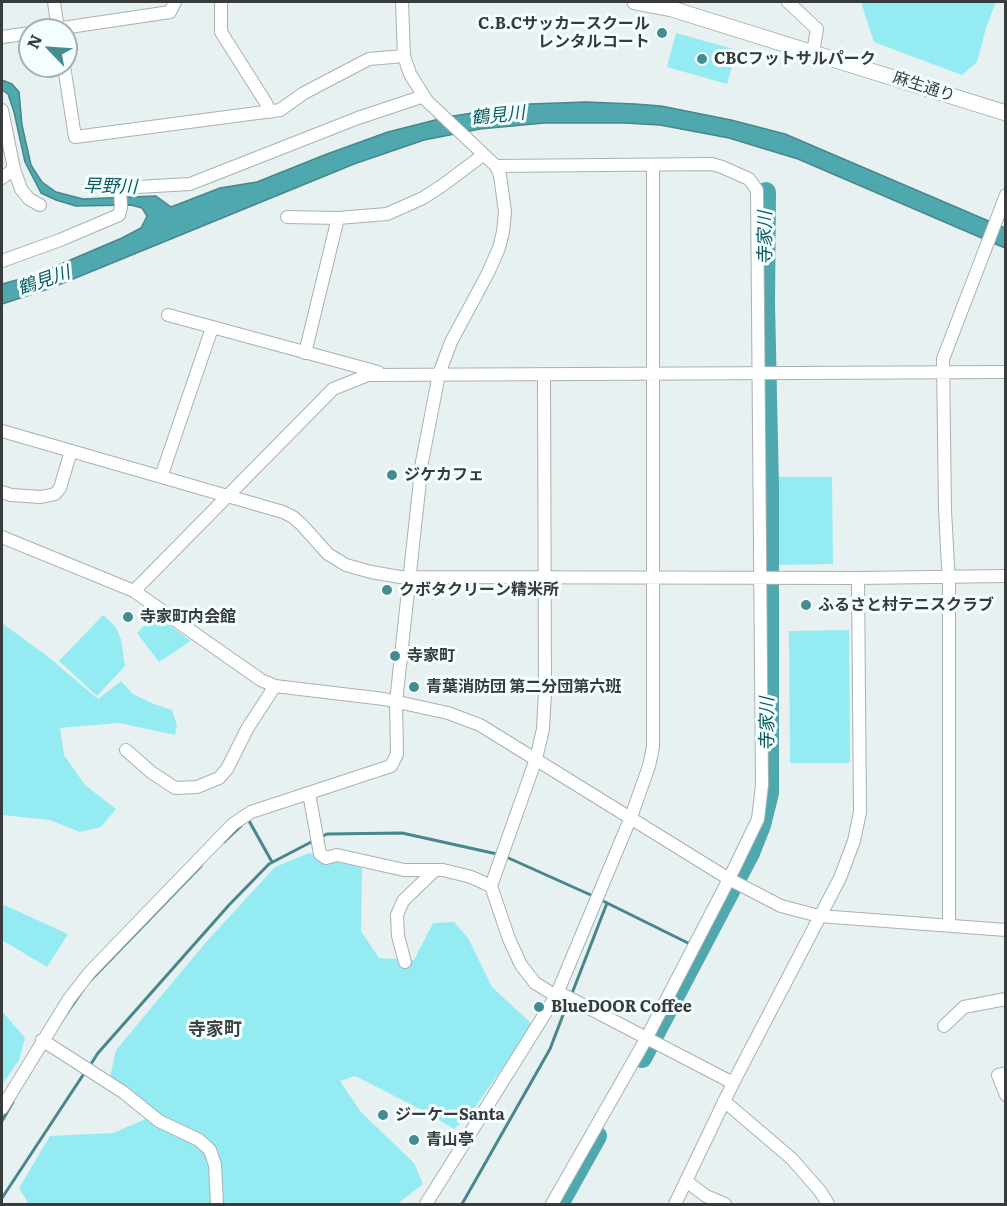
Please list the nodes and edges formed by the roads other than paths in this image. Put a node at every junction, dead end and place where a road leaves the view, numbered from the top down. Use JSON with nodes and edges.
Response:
{"nodes":[{"id":1,"x":54,"y":2,"type":"edge"},
{"id":2,"x":175,"y":2,"type":"edge"},
{"id":3,"x":221,"y":2,"type":"edge"},
{"id":4,"x":402,"y":2,"type":"edge"},
{"id":5,"x":635,"y":2,"type":"edge"},
{"id":6,"x":788,"y":2,"type":"edge"},
{"id":7,"x":55,"y":18,"type":"edge"},
{"id":8,"x":78,"y":26,"type":"edge"},
{"id":9,"x":18,"y":35,"type":"edge"},
{"id":10,"x":2,"y":37,"type":"edge"},
{"id":11,"x":813,"y":52,"type":"junction"},
{"id":12,"x":404,"y":56,"type":"junction"},
{"id":13,"x":66,"y":78,"type":"edge"},
{"id":14,"x":425,"y":98,"type":"junction"},
{"id":15,"x":2,"y":110,"type":"edge"},
{"id":16,"x":269,"y":112,"type":"junction"},
{"id":17,"x":1005,"y":113,"type":"edge"},
{"id":18,"x":480,"y":152,"type":"junction"},
{"id":19,"x":652,"y":165,"type":"junction"},
{"id":20,"x":495,"y":166,"type":"junction"},
{"id":21,"x":14,"y":169,"type":"junction"},
{"id":22,"x":2,"y":178,"type":"edge"},
{"id":23,"x":1004,"y":200,"type":"edge"},
{"id":24,"x":40,"y":205,"type":"dead end"},
{"id":25,"x":287,"y":217,"type":"dead end"},
{"id":26,"x":338,"y":218,"type":"junction"},
{"id":27,"x":2,"y":261,"type":"edge"},
{"id":28,"x":168,"y":315,"type":"dead end"},
{"id":29,"x":212,"y":328,"type":"junction"},
{"id":30,"x":305,"y":353,"type":"junction"},
{"id":31,"x":943,"y":371,"type":"junction"},
{"id":32,"x":1005,"y":372,"type":"edge"},
{"id":33,"x":764,"y":373,"type":"junction"},
{"id":34,"x":385,"y":374,"type":"junction"},
{"id":35,"x":439,"y":374,"type":"junction"},
{"id":36,"x":544,"y":374,"type":"junction"},
{"id":37,"x":652,"y":374,"type":"junction"},
{"id":38,"x":2,"y":432,"type":"edge"},
{"id":39,"x":71,"y":451,"type":"junction"},
{"id":40,"x":161,"y":477,"type":"junction"},
{"id":41,"x":2,"y":492,"type":"edge"},
{"id":42,"x":228,"y":495,"type":"junction"},
{"id":43,"x":2,"y":537,"type":"edge"},
{"id":44,"x":765,"y":576,"type":"junction"},
{"id":45,"x":949,"y":576,"type":"junction"},
{"id":46,"x":1005,"y":576,"type":"edge"},
{"id":47,"x":545,"y":577,"type":"junction"},
{"id":48,"x":652,"y":577,"type":"junction"},
{"id":49,"x":409,"y":578,"type":"junction"},
{"id":50,"x":858,"y":578,"type":"junction"},
{"id":51,"x":134,"y":591,"type":"junction"},
{"id":52,"x":276,"y":686,"type":"junction"},
{"id":53,"x":396,"y":702,"type":"junction"},
{"id":54,"x":126,"y":750,"type":"dead end"},
{"id":55,"x":536,"y":759,"type":"junction"},
{"id":56,"x":309,"y":793,"type":"junction"},
{"id":57,"x":631,"y":817,"type":"junction"},
{"id":58,"x":435,"y":870,"type":"junction"},
{"id":59,"x":729,"y":879,"type":"junction"},
{"id":60,"x":491,"y":886,"type":"junction"},
{"id":61,"x":819,"y":916,"type":"junction"},
{"id":62,"x":949,"y":925,"type":"junction"},
{"id":63,"x":1005,"y":930,"type":"edge"},
{"id":64,"x":405,"y":962,"type":"dead end"},
{"id":65,"x":557,"y":994,"type":"junction"},
{"id":66,"x":1005,"y":999,"type":"edge"},
{"id":67,"x":944,"y":1026,"type":"dead end"},
{"id":68,"x":646,"y":1039,"type":"junction"},
{"id":69,"x":42,"y":1040,"type":"junction"},
{"id":70,"x":1005,"y":1073,"type":"edge"},
{"id":71,"x":733,"y":1083,"type":"junction"},
{"id":72,"x":1005,"y":1095,"type":"edge"},
{"id":73,"x":724,"y":1101,"type":"junction"},
{"id":74,"x":2,"y":1108,"type":"edge"},
{"id":75,"x":686,"y":1181,"type":"junction"},
{"id":76,"x":217,"y":1204,"type":"edge"},
{"id":77,"x":426,"y":1204,"type":"edge"},
{"id":78,"x":552,"y":1204,"type":"edge"},
{"id":79,"x":675,"y":1204,"type":"edge"},
{"id":80,"x":725,"y":1204,"type":"edge"},
{"id":81,"x":828,"y":1204,"type":"edge"}],
"edges":[{"from":1,"to":7,"type":"street"},
{"from":2,"to":8,"type":"street"},
{"from":3,"to":16,"type":"street"},
{"from":4,"to":12,"type":"street"},
{"from":5,"to":11,"type":"main road","name":"麻生通り"},
{"from":6,"to":11,"type":"street"},
{"from":9,"to":10,"type":"street"},
{"from":11,"to":17,"type":"main road","name":"麻生通り"},
{"from":12,"to":14,"type":"street"},
{"from":12,"to":16,"type":"street"},
{"from":13,"to":16,"type":"street"},
{"from":14,"to":18,"type":"street"},
{"from":14,"to":27,"type":"street"},
{"from":15,"to":21,"type":"street"},
{"from":18,"to":20,"type":"street"},
{"from":18,"to":26,"type":"street"},
{"from":19,"to":20,"type":"street"},
{"from":19,"to":33,"type":"street"},
{"from":19,"to":37,"type":"street"},
{"from":20,"to":35,"type":"street"},
{"from":21,"to":22,"type":"street"},
{"from":21,"to":24,"type":"street"},
{"from":23,"to":31,"type":"street"},
{"from":25,"to":26,"type":"street"},
{"from":26,"to":30,"type":"street"},
{"from":28,"to":29,"type":"street"},
{"from":29,"to":30,"type":"street"},
{"from":29,"to":40,"type":"street"},
{"from":30,"to":34,"type":"street"},
{"from":31,"to":32,"type":"street"},
{"from":31,"to":33,"type":"street"},
{"from":31,"to":45,"type":"street"},
{"from":33,"to":37,"type":"street"},
{"from":33,"to":44,"type":"street"},
{"from":34,"to":35,"type":"street"},
{"from":34,"to":42,"type":"street"},
{"from":35,"to":36,"type":"street"},
{"from":35,"to":49,"type":"street"},
{"from":36,"to":37,"type":"street"},
{"from":36,"to":47,"type":"street"},
{"from":37,"to":48,"type":"street"},
{"from":38,"to":39,"type":"street"},
{"from":39,"to":40,"type":"street"},
{"from":39,"to":41,"type":"street"},
{"from":40,"to":42,"type":"street"},
{"from":42,"to":49,"type":"street"},
{"from":42,"to":51,"type":"street"},
{"from":43,"to":51,"type":"street"},
{"from":44,"to":48,"type":"street"},
{"from":44,"to":50,"type":"street"},
{"from":44,"to":59,"type":"street"},
{"from":45,"to":46,"type":"street"},
{"from":45,"to":50,"type":"street"},
{"from":45,"to":62,"type":"street"},
{"from":47,"to":48,"type":"street"},
{"from":47,"to":49,"type":"street"},
{"from":47,"to":55,"type":"street"},
{"from":48,"to":57,"type":"street"},
{"from":49,"to":53,"type":"street"},
{"from":50,"to":61,"type":"street"},
{"from":51,"to":52,"type":"street"},
{"from":52,"to":53,"type":"street"},
{"from":52,"to":54,"type":"street"},
{"from":53,"to":55,"type":"street"},
{"from":53,"to":56,"type":"street"},
{"from":55,"to":57,"type":"street"},
{"from":55,"to":60,"type":"street"},
{"from":56,"to":58,"type":"street"},
{"from":56,"to":69,"type":"street"},
{"from":57,"to":59,"type":"street"},
{"from":57,"to":65,"type":"street"},
{"from":58,"to":60,"type":"street"},
{"from":58,"to":64,"type":"street"},
{"from":59,"to":61,"type":"street"},
{"from":59,"to":68,"type":"street"},
{"from":60,"to":65,"type":"street"},
{"from":61,"to":62,"type":"street"},
{"from":61,"to":71,"type":"street"},
{"from":62,"to":63,"type":"street"},
{"from":65,"to":68,"type":"street"},
{"from":65,"to":77,"type":"street"},
{"from":66,"to":67,"type":"street"},
{"from":68,"to":71,"type":"street"},
{"from":68,"to":78,"type":"street"},
{"from":69,"to":74,"type":"street"},
{"from":69,"to":76,"type":"street"},
{"from":70,"to":72,"type":"street"},
{"from":71,"to":73,"type":"street"},
{"from":73,"to":75,"type":"street"},
{"from":73,"to":81,"type":"street"},
{"from":75,"to":79,"type":"street"},
{"from":75,"to":80,"type":"street"}]}
